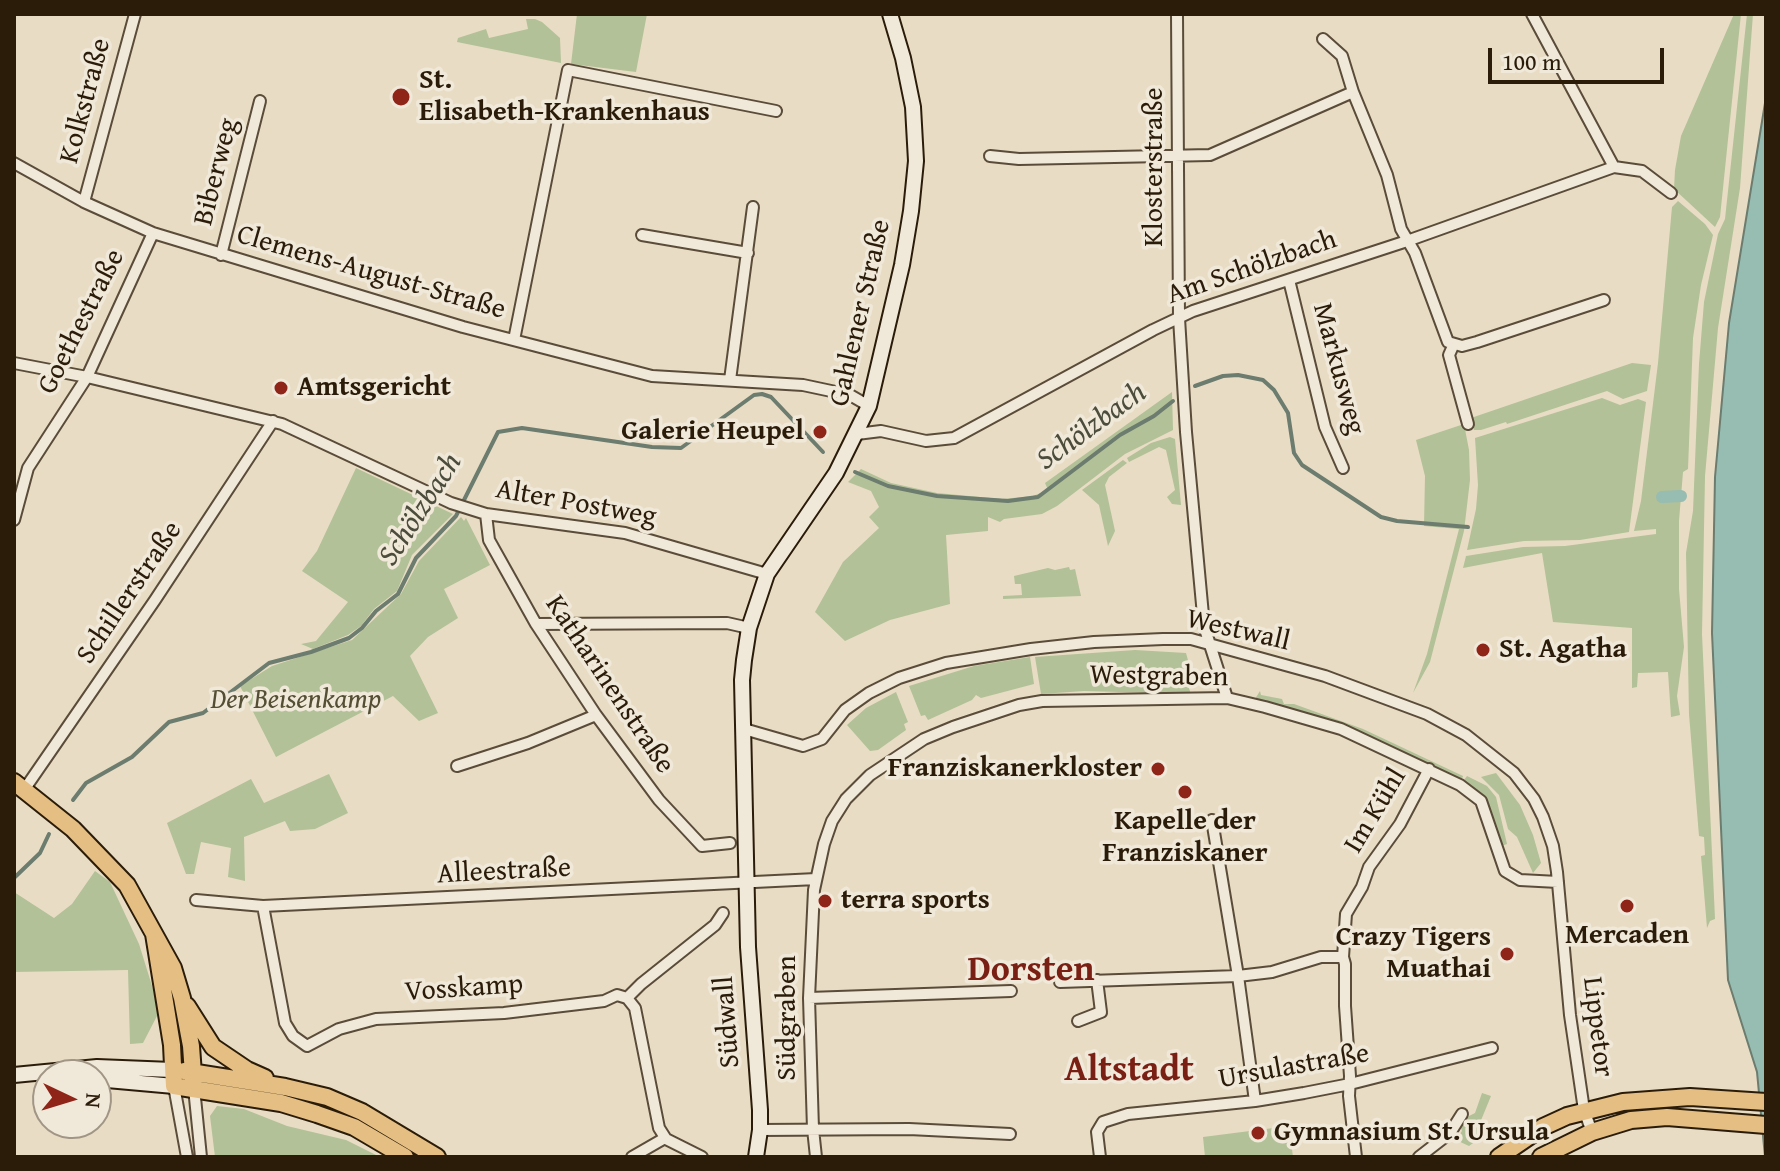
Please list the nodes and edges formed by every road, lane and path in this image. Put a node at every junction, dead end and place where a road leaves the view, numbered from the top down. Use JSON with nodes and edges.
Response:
{"nodes":[{"id":1,"x":135,"y":14,"type":"edge"},
{"id":2,"x":890,"y":14,"type":"edge"},
{"id":3,"x":1177,"y":14,"type":"edge"},
{"id":4,"x":1532,"y":14,"type":"edge"},
{"id":5,"x":1323,"y":39,"type":"dead end"},
{"id":6,"x":1353,"y":92,"type":"junction"},
{"id":7,"x":260,"y":101,"type":"dead end"},
{"id":8,"x":776,"y":111,"type":"dead end"},
{"id":9,"x":990,"y":156,"type":"dead end"},
{"id":10,"x":1179,"y":158,"type":"junction"},
{"id":11,"x":14,"y":163,"type":"edge"},
{"id":12,"x":1614,"y":167,"type":"junction"},
{"id":13,"x":1671,"y":193,"type":"dead end"},
{"id":14,"x":84,"y":202,"type":"junction"},
{"id":15,"x":753,"y":207,"type":"dead end"},
{"id":16,"x":153,"y":233,"type":"junction"},
{"id":17,"x":642,"y":235,"type":"dead end"},
{"id":18,"x":1407,"y":241,"type":"junction"},
{"id":19,"x":748,"y":253,"type":"junction"},
{"id":20,"x":221,"y":255,"type":"junction"},
{"id":21,"x":1289,"y":280,"type":"junction"},
{"id":22,"x":1604,"y":300,"type":"dead end"},
{"id":23,"x":1179,"y":318,"type":"junction"},
{"id":24,"x":514,"y":340,"type":"junction"},
{"id":25,"x":1453,"y":346,"type":"junction"},
{"id":26,"x":14,"y":363,"type":"edge"},
{"id":27,"x":87,"y":377,"type":"junction"},
{"id":28,"x":730,"y":380,"type":"junction"},
{"id":29,"x":869,"y":406,"type":"junction"},
{"id":30,"x":273,"y":421,"type":"junction"},
{"id":31,"x":1468,"y":424,"type":"dead end"},
{"id":32,"x":857,"y":434,"type":"junction"},
{"id":33,"x":1343,"y":468,"type":"dead end"},
{"id":34,"x":17,"y":493,"type":"edge"},
{"id":35,"x":486,"y":514,"type":"junction"},
{"id":36,"x":14,"y":520,"type":"edge"},
{"id":37,"x":767,"y":574,"type":"junction"},
{"id":38,"x":536,"y":624,"type":"junction"},
{"id":39,"x":749,"y":628,"type":"junction"},
{"id":40,"x":1212,"y":646,"type":"junction"},
{"id":41,"x":1227,"y":698,"type":"junction"},
{"id":42,"x":596,"y":715,"type":"junction"},
{"id":43,"x":744,"y":729,"type":"junction"},
{"id":44,"x":457,"y":766,"type":"dead end"},
{"id":45,"x":1429,"y":769,"type":"junction"},
{"id":46,"x":19,"y":786,"type":"edge"},
{"id":47,"x":1212,"y":820,"type":"dead end"},
{"id":48,"x":730,"y":843,"type":"dead end"},
{"id":49,"x":816,"y":879,"type":"junction"},
{"id":50,"x":1558,"y":882,"type":"junction"},
{"id":51,"x":747,"y":883,"type":"junction"},
{"id":52,"x":196,"y":900,"type":"dead end"},
{"id":53,"x":263,"y":906,"type":"junction"},
{"id":54,"x":723,"y":913,"type":"dead end"},
{"id":55,"x":1563,"y":926,"type":"joint"},
{"id":56,"x":154,"y":934,"type":"junction"},
{"id":57,"x":1343,"y":957,"type":"junction"},
{"id":58,"x":1238,"y":976,"type":"junction"},
{"id":59,"x":1097,"y":980,"type":"junction"},
{"id":60,"x":1060,"y":982,"type":"dead end"},
{"id":61,"x":1011,"y":991,"type":"dead end"},
{"id":62,"x":182,"y":998,"type":"junction"},
{"id":63,"x":627,"y":998,"type":"junction"},
{"id":64,"x":809,"y":998,"type":"junction"},
{"id":65,"x":1078,"y":1021,"type":"dead end"},
{"id":66,"x":1492,"y":1048,"type":"dead end"},
{"id":67,"x":14,"y":1075,"type":"edge"},
{"id":68,"x":173,"y":1078,"type":"junction"},
{"id":69,"x":112,"y":1079,"type":"edge"},
{"id":70,"x":194,"y":1080,"type":"junction"},
{"id":71,"x":1350,"y":1084,"type":"junction"},
{"id":72,"x":285,"y":1087,"type":"junction"},
{"id":73,"x":1255,"y":1101,"type":"junction"},
{"id":74,"x":1766,"y":1102,"type":"edge"},
{"id":75,"x":1584,"y":1110,"type":"junction"},
{"id":76,"x":1462,"y":1114,"type":"dead end"},
{"id":77,"x":1766,"y":1125,"type":"edge"},
{"id":78,"x":813,"y":1129,"type":"junction"},
{"id":79,"x":760,"y":1130,"type":"junction"},
{"id":80,"x":1592,"y":1132,"type":"junction"},
{"id":81,"x":1010,"y":1134,"type":"dead end"},
{"id":82,"x":665,"y":1138,"type":"junction"},
{"id":83,"x":187,"y":1157,"type":"edge"},
{"id":84,"x":201,"y":1157,"type":"edge"},
{"id":85,"x":405,"y":1157,"type":"edge"},
{"id":86,"x":437,"y":1157,"type":"edge"},
{"id":87,"x":632,"y":1157,"type":"edge"},
{"id":88,"x":702,"y":1157,"type":"edge"},
{"id":89,"x":756,"y":1157,"type":"edge"},
{"id":90,"x":816,"y":1157,"type":"edge"},
{"id":91,"x":1100,"y":1157,"type":"edge"},
{"id":92,"x":1356,"y":1157,"type":"edge"},
{"id":93,"x":1419,"y":1157,"type":"edge"},
{"id":94,"x":1499,"y":1157,"type":"edge"},
{"id":95,"x":1541,"y":1157,"type":"edge"}],
"edges":[{"from":1,"to":14,"type":"street","name":"Kolkstraße"},
{"from":2,"to":29,"type":"main road","name":"Gahlener Straße"},
{"from":3,"to":10,"type":"street","name":"Klosterstraße"},
{"from":4,"to":12,"type":"street"},
{"from":5,"to":6,"type":"street"},
{"from":6,"to":10,"type":"street"},
{"from":6,"to":18,"type":"street"},
{"from":7,"to":20,"type":"street","name":"Biberweg"},
{"from":8,"to":24,"type":"street"},
{"from":9,"to":10,"type":"street"},
{"from":10,"to":23,"type":"street","name":"Klosterstraße"},
{"from":11,"to":14,"type":"street","name":"Clemens-August-Straße"},
{"from":12,"to":13,"type":"street"},
{"from":12,"to":18,"type":"street","name":"Am Schölzbach"},
{"from":14,"to":16,"type":"street","name":"Clemens-August-Straße"},
{"from":15,"to":19,"type":"street"},
{"from":16,"to":20,"type":"street","name":"Clemens-August-Straße"},
{"from":16,"to":27,"type":"street","name":"Goethestraße"},
{"from":17,"to":19,"type":"street"},
{"from":18,"to":21,"type":"street","name":"Am Schölzbach"},
{"from":18,"to":25,"type":"street"},
{"from":19,"to":28,"type":"street"},
{"from":20,"to":24,"type":"street","name":"Clemens-August-Straße"},
{"from":21,"to":23,"type":"street","name":"Am Schölzbach"},
{"from":21,"to":33,"type":"street","name":"Markusweg"},
{"from":22,"to":25,"type":"street"},
{"from":23,"to":32,"type":"street","name":"Am Schölzbach"},
{"from":23,"to":40,"type":"street","name":"Klosterstraße"},
{"from":24,"to":28,"type":"street","name":"Clemens-August-Straße"},
{"from":25,"to":31,"type":"street"},
{"from":26,"to":27,"type":"street","name":"Alter Postweg"},
{"from":27,"to":30,"type":"street","name":"Alter Postweg"},
{"from":27,"to":34,"type":"street","name":"Goethestraße"},
{"from":28,"to":29,"type":"street","name":"Clemens-August-Straße"},
{"from":29,"to":32,"type":"main road","name":"Gahlener Straße"},
{"from":30,"to":35,"type":"street","name":"Alter Postweg"},
{"from":30,"to":46,"type":"street","name":"Schillerstraße"},
{"from":32,"to":37,"type":"main road","name":"Gahlener Straße"},
{"from":34,"to":36,"type":"street","name":"Goethestraße"},
{"from":35,"to":37,"type":"street","name":"Alter Postweg"},
{"from":35,"to":38,"type":"street","name":"Katharinenstraße"},
{"from":37,"to":39,"type":"main road","name":"Gahlener Straße"},
{"from":38,"to":39,"type":"street"},
{"from":38,"to":42,"type":"street","name":"Katharinenstraße"},
{"from":39,"to":43,"type":"main road","name":"Gahlener Straße"},
{"from":40,"to":41,"type":"street","name":"Klosterstraße"},
{"from":40,"to":43,"type":"street","name":"Westwall"},
{"from":40,"to":50,"type":"street","name":"Westwall"},
{"from":41,"to":45,"type":"street","name":"Westgraben"},
{"from":41,"to":49,"type":"street","name":"Westgraben"},
{"from":42,"to":44,"type":"street"},
{"from":42,"to":48,"type":"street","name":"Katharinenstraße"},
{"from":43,"to":51,"type":"main road","name":"Gahlener Straße"},
{"from":45,"to":50,"type":"street","name":"Westgraben"},
{"from":45,"to":57,"type":"street","name":"Im Kühl"},
{"from":46,"to":56,"type":"main road"},
{"from":47,"to":58,"type":"street"},
{"from":49,"to":51,"type":"street","name":"Alleestraße"},
{"from":49,"to":64,"type":"street","name":"Südgraben"},
{"from":50,"to":55,"type":"street","name":"Westwall"},
{"from":51,"to":53,"type":"street","name":"Alleestraße"},
{"from":51,"to":79,"type":"main road","name":"Südwall"},
{"from":52,"to":53,"type":"street","name":"Alleestraße"},
{"from":53,"to":63,"type":"street","name":"Vosskamp"},
{"from":54,"to":63,"type":"street"},
{"from":55,"to":75,"type":"street","name":"Lippetor"},
{"from":56,"to":62,"type":"main road"},
{"from":56,"to":68,"type":"main road"},
{"from":57,"to":58,"type":"street"},
{"from":57,"to":71,"type":"street","name":"Im Kühl"},
{"from":58,"to":59,"type":"street"},
{"from":58,"to":73,"type":"street"},
{"from":59,"to":60,"type":"street"},
{"from":59,"to":65,"type":"street"},
{"from":61,"to":64,"type":"street"},
{"from":62,"to":70,"type":"main road"},
{"from":62,"to":72,"type":"main road"},
{"from":63,"to":82,"type":"street"},
{"from":64,"to":78,"type":"street","name":"Südgraben"},
{"from":66,"to":71,"type":"street","name":"Ursulastraße"},
{"from":67,"to":68,"type":"main road"},
{"from":68,"to":69,"type":"main road"},
{"from":68,"to":70,"type":"main road"},
{"from":68,"to":83,"type":"street"},
{"from":70,"to":72,"type":"main road"},
{"from":70,"to":84,"type":"street"},
{"from":70,"to":85,"type":"main road"},
{"from":71,"to":73,"type":"street","name":"Ursulastraße"},
{"from":71,"to":92,"type":"street","name":"Im Kühl"},
{"from":72,"to":86,"type":"main road"},
{"from":73,"to":91,"type":"street","name":"Ursulastraße"},
{"from":74,"to":75,"type":"main road"},
{"from":75,"to":80,"type":"street","name":"Lippetor"},
{"from":75,"to":94,"type":"main road"},
{"from":76,"to":93,"type":"street"},
{"from":77,"to":80,"type":"main road"},
{"from":78,"to":79,"type":"street"},
{"from":78,"to":81,"type":"street"},
{"from":78,"to":90,"type":"street","name":"Südgraben"},
{"from":79,"to":89,"type":"main road","name":"Südwall"},
{"from":80,"to":95,"type":"main road"},
{"from":82,"to":87,"type":"street"},
{"from":82,"to":88,"type":"street"}]}
